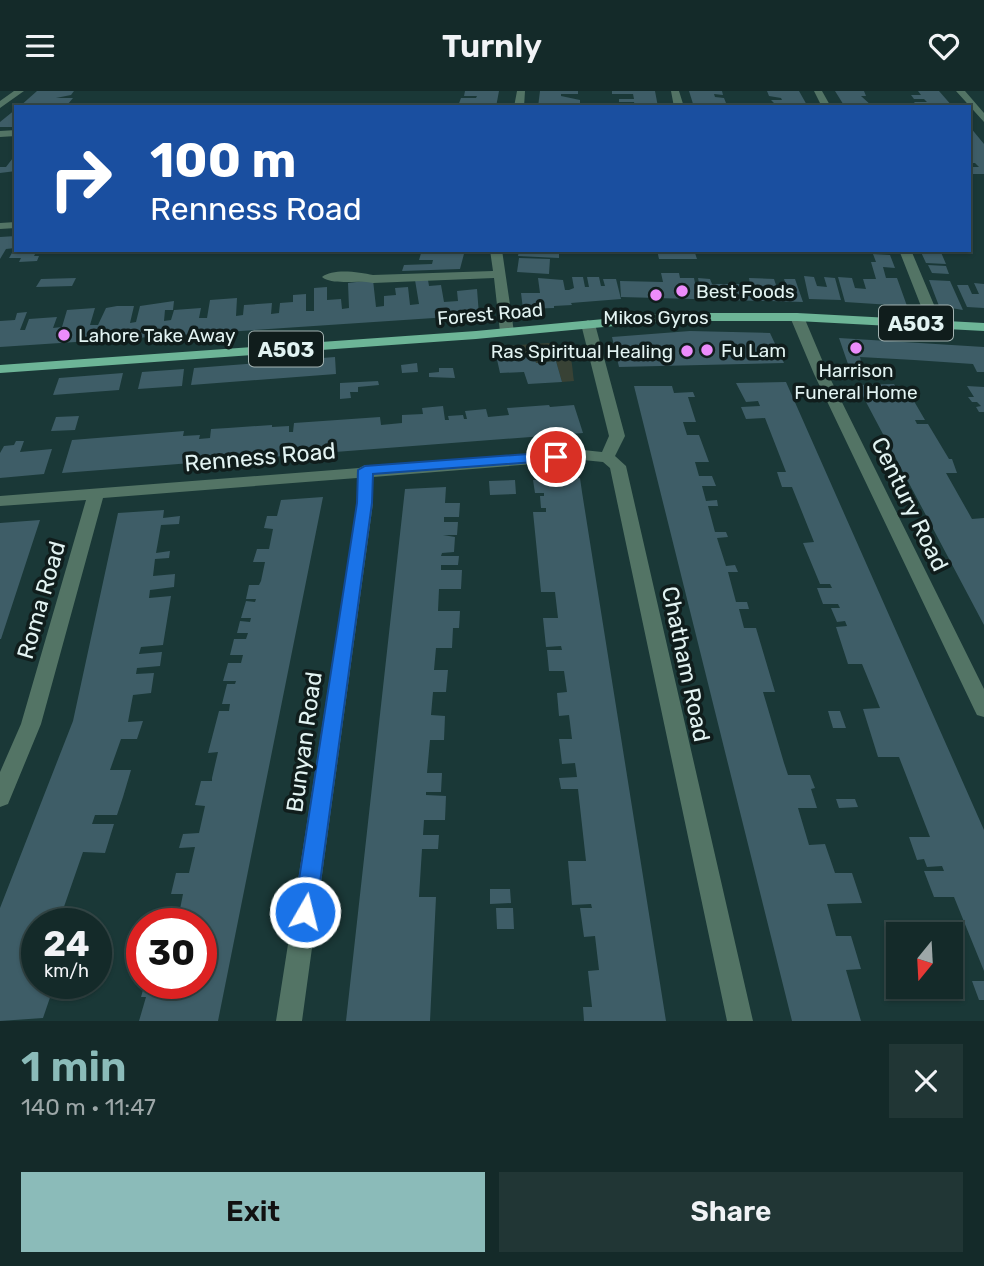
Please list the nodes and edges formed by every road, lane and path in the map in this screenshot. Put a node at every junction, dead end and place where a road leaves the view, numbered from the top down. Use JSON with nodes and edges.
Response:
{"nodes":[{"id":1,"x":20,"y":91,"type":"edge"},
{"id":2,"x":960,"y":91,"type":"edge"},
{"id":3,"x":968,"y":100,"type":"junction"},
{"id":4,"x":984,"y":100,"type":"edge"},
{"id":5,"x":0,"y":105,"type":"edge"},
{"id":6,"x":984,"y":119,"type":"edge"},
{"id":7,"x":496,"y":252,"type":"edge"},
{"id":8,"x":906,"y":252,"type":"edge"},
{"id":9,"x":498,"y":274,"type":"junction"},
{"id":10,"x":328,"y":277,"type":"dead end"},
{"id":11,"x":797,"y":317,"type":"junction"},
{"id":12,"x":588,"y":324,"type":"junction"},
{"id":13,"x":935,"y":324,"type":"junction"},
{"id":14,"x":984,"y":327,"type":"edge"},
{"id":15,"x":507,"y":332,"type":"junction"},
{"id":16,"x":0,"y":369,"type":"edge"},
{"id":17,"x":607,"y":457,"type":"junction"},
{"id":18,"x":365,"y":470,"type":"junction"},
{"id":19,"x":96,"y":494,"type":"junction"},
{"id":20,"x":0,"y":501,"type":"edge"},
{"id":21,"x":984,"y":709,"type":"edge"},
{"id":22,"x":0,"y":797,"type":"edge"},
{"id":23,"x":289,"y":1021,"type":"edge"},
{"id":24,"x":740,"y":1021,"type":"edge"}],
"edges":[{"from":1,"to":5,"type":"street"},
{"from":2,"to":3,"type":"street"},
{"from":3,"to":4,"type":"street"},
{"from":3,"to":6,"type":"street"},
{"from":7,"to":9,"type":"street"},
{"from":8,"to":13,"type":"street"},
{"from":9,"to":10,"type":"street"},
{"from":9,"to":15,"type":"street"},
{"from":11,"to":12,"type":"main road","name":"Forest Road","number":"A503"},
{"from":11,"to":13,"type":"main road","name":"Forest Road","number":"A503"},
{"from":11,"to":21,"type":"street","name":"Century Road"},
{"from":12,"to":15,"type":"main road","name":"Forest Road","number":"A503"},
{"from":12,"to":17,"type":"street"},
{"from":13,"to":14,"type":"main road","name":"Forest Road","number":"A503"},
{"from":15,"to":16,"type":"main road","name":"Forest Road","number":"A503"},
{"from":17,"to":18,"type":"street","name":"Renness Road"},
{"from":17,"to":24,"type":"street","name":"Chatham Road"},
{"from":18,"to":19,"type":"street","name":"Renness Road"},
{"from":18,"to":23,"type":"street","name":"Bunyan Road"},
{"from":19,"to":20,"type":"street","name":"Renness Road"},
{"from":19,"to":22,"type":"street","name":"Roma Road"}]}
